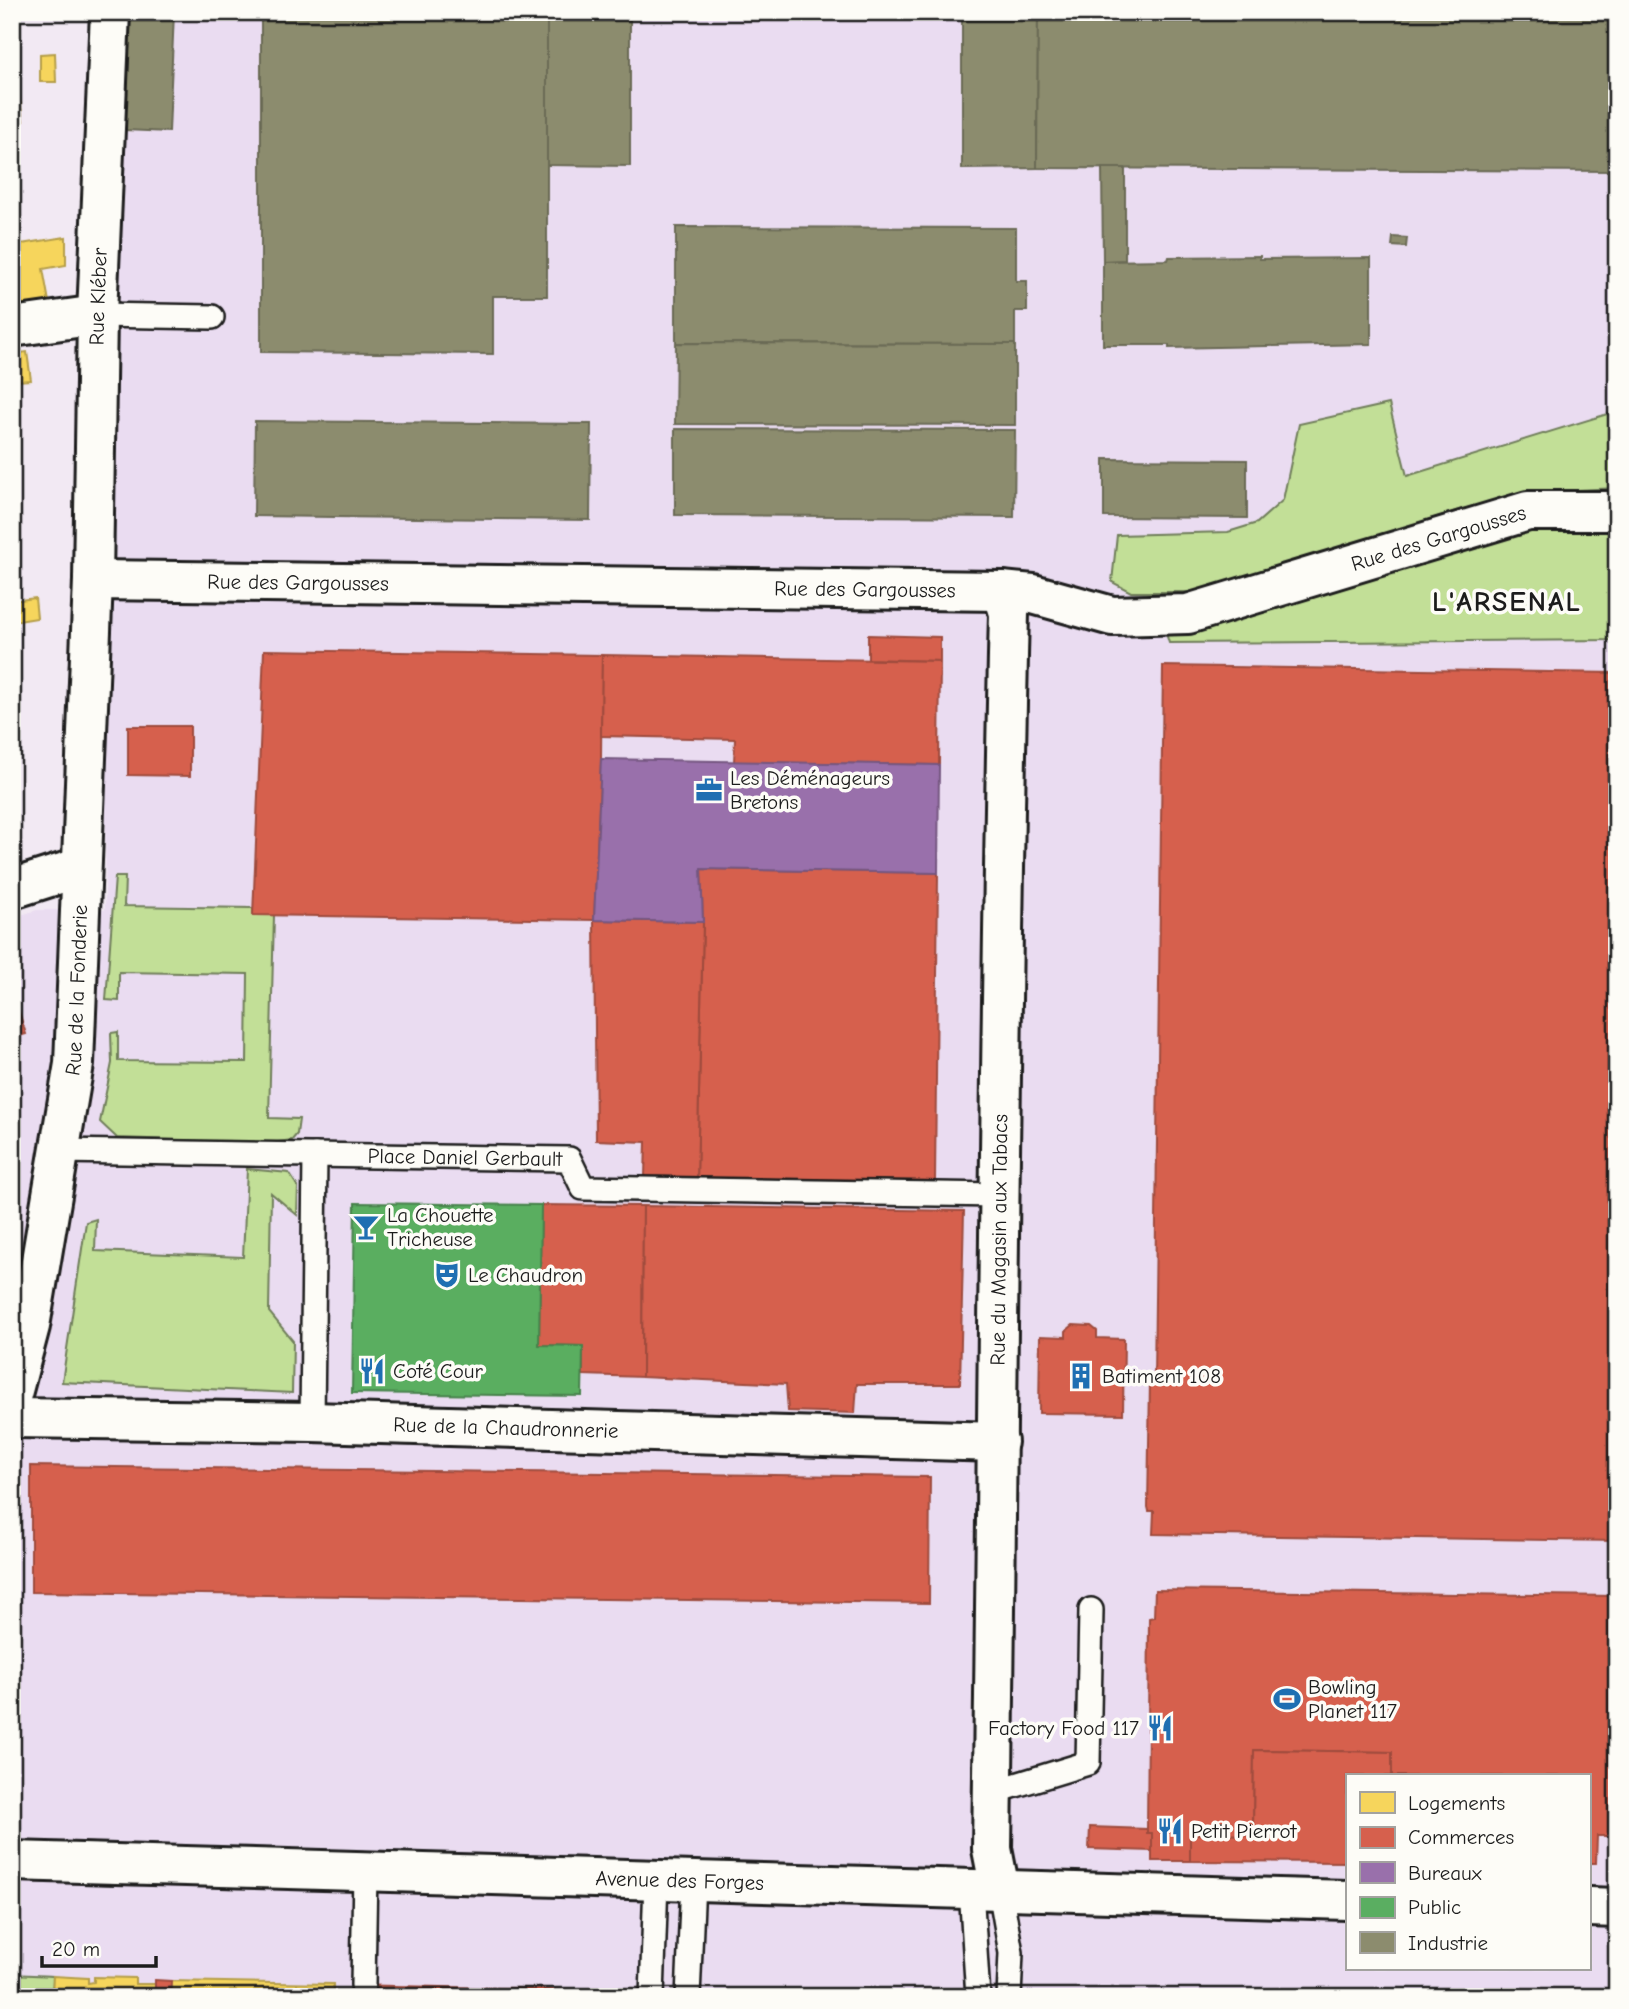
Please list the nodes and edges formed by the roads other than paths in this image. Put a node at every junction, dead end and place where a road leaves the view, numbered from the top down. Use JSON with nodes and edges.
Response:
{"nodes":[{"id":1,"x":110,"y":12,"type":"edge"},
{"id":2,"x":97,"y":315,"type":"junction"},
{"id":3,"x":212,"y":317,"type":"dead end"},
{"id":4,"x":12,"y":327,"type":"edge"},
{"id":5,"x":1617,"y":511,"type":"edge"},
{"id":6,"x":93,"y":580,"type":"junction"},
{"id":7,"x":1002,"y":591,"type":"junction"},
{"id":8,"x":81,"y":867,"type":"junction"},
{"id":9,"x":12,"y":889,"type":"edge"},
{"id":10,"x":59,"y":1151,"type":"junction"},
{"id":11,"x":315,"y":1155,"type":"junction"},
{"id":12,"x":998,"y":1195,"type":"junction"},
{"id":13,"x":12,"y":1394,"type":"edge"},
{"id":14,"x":12,"y":1418,"type":"edge"},
{"id":15,"x":312,"y":1422,"type":"junction"},
{"id":16,"x":998,"y":1442,"type":"junction"},
{"id":17,"x":1091,"y":1610,"type":"dead end"},
{"id":18,"x":993,"y":1792,"type":"junction"},
{"id":19,"x":12,"y":1861,"type":"edge"},
{"id":20,"x":365,"y":1871,"type":"junction"},
{"id":21,"x":675,"y":1880,"type":"junction"},
{"id":22,"x":985,"y":1890,"type":"junction"},
{"id":23,"x":1346,"y":1900,"type":"edge"},
{"id":24,"x":1590,"y":1908,"type":"edge"},
{"id":25,"x":1617,"y":1908,"type":"edge"},
{"id":26,"x":363,"y":1985,"type":"dead end"},
{"id":27,"x":652,"y":1997,"type":"edge"},
{"id":28,"x":688,"y":1997,"type":"edge"},
{"id":29,"x":978,"y":1997,"type":"edge"},
{"id":30,"x":1009,"y":1997,"type":"edge"}],
"edges":[{"from":1,"to":2,"type":"street","name":"Rue Kléber"},
{"from":2,"to":3,"type":"lane"},
{"from":2,"to":4,"type":"street"},
{"from":2,"to":6,"type":"street","name":"Rue Kléber"},
{"from":5,"to":7,"type":"street","name":"Rue des Gargousses"},
{"from":6,"to":7,"type":"street","name":"Rue des Gargousses"},
{"from":6,"to":8,"type":"street","name":"Rue de la Fonderie"},
{"from":7,"to":12,"type":"street","name":"Rue du Magasin aux Tabacs"},
{"from":8,"to":9,"type":"street"},
{"from":8,"to":10,"type":"street","name":"Rue de la Fonderie"},
{"from":10,"to":11,"type":"lane","name":"Place Daniel Gerbault"},
{"from":10,"to":13,"type":"street","name":"Rue de la Fonderie"},
{"from":11,"to":12,"type":"lane","name":"Place Daniel Gerbault"},
{"from":11,"to":15,"type":"lane"},
{"from":12,"to":16,"type":"street","name":"Rue du Magasin aux Tabacs"},
{"from":14,"to":15,"type":"street","name":"Rue de la Chaudronnerie"},
{"from":15,"to":16,"type":"street","name":"Rue de la Chaudronnerie"},
{"from":16,"to":18,"type":"street","name":"Rue du Magasin aux Tabacs"},
{"from":17,"to":18,"type":"lane"},
{"from":18,"to":22,"type":"street","name":"Rue du Magasin aux Tabacs"},
{"from":19,"to":20,"type":"street","name":"Avenue des Forges"},
{"from":20,"to":21,"type":"street","name":"Avenue des Forges"},
{"from":20,"to":26,"type":"lane"},
{"from":21,"to":22,"type":"street","name":"Avenue des Forges"},
{"from":21,"to":27,"type":"lane"},
{"from":21,"to":28,"type":"lane"},
{"from":22,"to":23,"type":"street","name":"Avenue des Forges"},
{"from":22,"to":29,"type":"lane"},
{"from":22,"to":30,"type":"lane"},
{"from":24,"to":25,"type":"street"}]}
